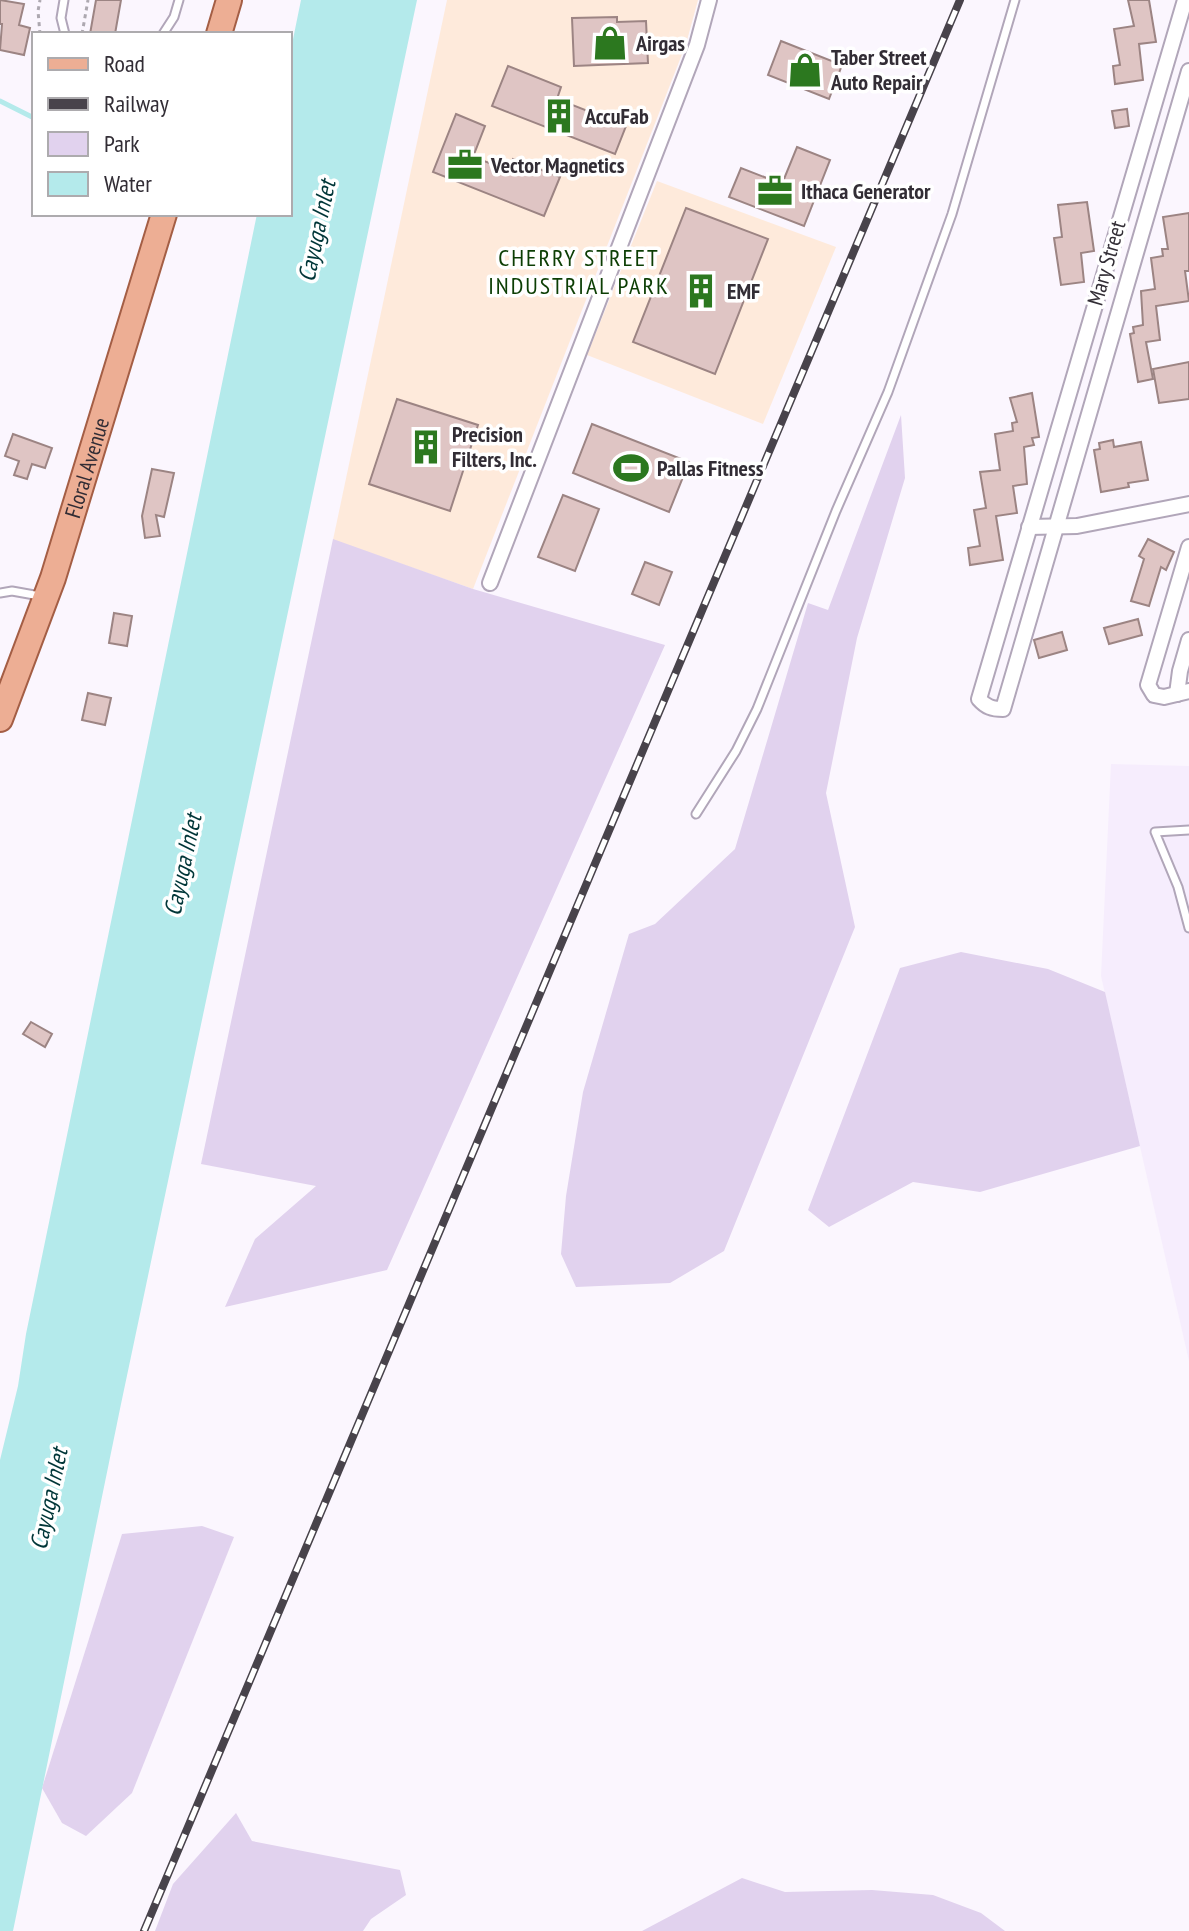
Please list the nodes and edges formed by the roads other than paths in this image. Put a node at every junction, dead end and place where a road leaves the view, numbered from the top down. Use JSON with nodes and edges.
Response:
{"nodes":[{"id":1,"x":64,"y":0,"type":"edge"},
{"id":2,"x":179,"y":0,"type":"edge"},
{"id":3,"x":229,"y":0,"type":"edge"},
{"id":4,"x":709,"y":0,"type":"edge"},
{"id":5,"x":1015,"y":0,"type":"edge"},
{"id":6,"x":1185,"y":0,"type":"edge"},
{"id":7,"x":64,"y":32,"type":"edge"},
{"id":8,"x":164,"y":32,"type":"edge"},
{"id":9,"x":220,"y":32,"type":"edge"},
{"id":10,"x":1189,"y":71,"type":"edge"},
{"id":11,"x":163,"y":216,"type":"edge"},
{"id":12,"x":1189,"y":504,"type":"edge"},
{"id":13,"x":1057,"y":526,"type":"junction"},
{"id":14,"x":1029,"y":527,"type":"junction"},
{"id":15,"x":1189,"y":547,"type":"edge"},
{"id":16,"x":490,"y":583,"type":"dead end"},
{"id":17,"x":0,"y":593,"type":"edge"},
{"id":18,"x":46,"y":598,"type":"junction"},
{"id":19,"x":1189,"y":640,"type":"edge"},
{"id":20,"x":1183,"y":693,"type":"edge"},
{"id":21,"x":0,"y":719,"type":"edge"},
{"id":22,"x":696,"y":814,"type":"dead end"},
{"id":23,"x":1189,"y":830,"type":"edge"},
{"id":24,"x":1189,"y":928,"type":"edge"}],
"edges":[{"from":1,"to":7,"type":"lane"},
{"from":2,"to":8,"type":"lane"},
{"from":3,"to":9,"type":"main road"},
{"from":4,"to":16,"type":"street"},
{"from":5,"to":22,"type":"lane"},
{"from":6,"to":14,"type":"street","name":"Mary Street"},
{"from":10,"to":13,"type":"street","name":"Mary Street"},
{"from":11,"to":18,"type":"main road","name":"Floral Avenue"},
{"from":12,"to":13,"type":"street"},
{"from":13,"to":14,"type":"street"},
{"from":13,"to":14,"type":"street","name":"Mary Street"},
{"from":15,"to":20,"type":"street"},
{"from":17,"to":18,"type":"lane"},
{"from":18,"to":21,"type":"main road","name":"Floral Avenue"},
{"from":19,"to":20,"type":"street"},
{"from":23,"to":24,"type":"lane"}]}
